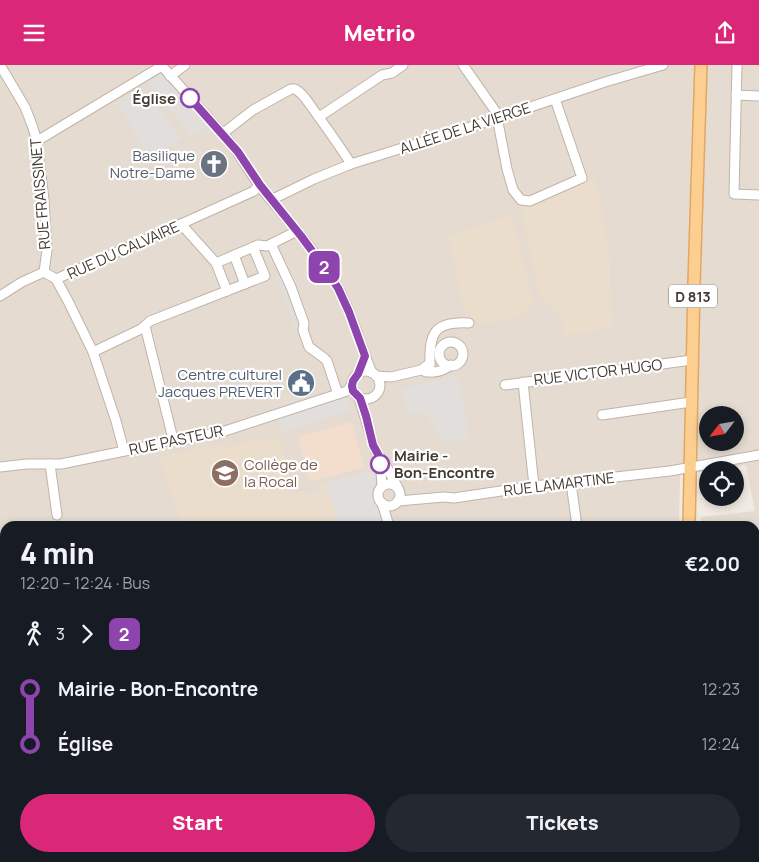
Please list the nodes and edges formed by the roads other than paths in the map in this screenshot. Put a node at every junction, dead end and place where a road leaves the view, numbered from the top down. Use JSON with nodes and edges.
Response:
{"nodes":[{"id":1,"x":0,"y":65,"type":"edge"},
{"id":2,"x":161,"y":65,"type":"edge"},
{"id":3,"x":185,"y":65,"type":"edge"},
{"id":4,"x":404,"y":65,"type":"edge"},
{"id":5,"x":463,"y":65,"type":"edge"},
{"id":6,"x":663,"y":65,"type":"edge"},
{"id":7,"x":701,"y":65,"type":"edge"},
{"id":8,"x":737,"y":65,"type":"edge"},
{"id":9,"x":170,"y":76,"type":"junction"},
{"id":10,"x":736,"y":95,"type":"junction"},
{"id":11,"x":759,"y":96,"type":"edge"},
{"id":12,"x":555,"y":99,"type":"junction"},
{"id":13,"x":319,"y":117,"type":"junction"},
{"id":14,"x":497,"y":118,"type":"junction"},
{"id":15,"x":220,"y":132,"type":"junction"},
{"id":16,"x":37,"y":141,"type":"junction"},
{"id":17,"x":351,"y":164,"type":"junction"},
{"id":18,"x":260,"y":185,"type":"junction"},
{"id":19,"x":759,"y":195,"type":"edge"},
{"id":20,"x":272,"y":200,"type":"junction"},
{"id":21,"x":180,"y":224,"type":"junction"},
{"id":22,"x":297,"y":231,"type":"junction"},
{"id":23,"x":271,"y":244,"type":"junction"},
{"id":24,"x":254,"y":247,"type":"junction"},
{"id":25,"x":234,"y":255,"type":"junction"},
{"id":26,"x":216,"y":263,"type":"junction"},
{"id":27,"x":44,"y":272,"type":"junction"},
{"id":28,"x":56,"y":279,"type":"junction"},
{"id":29,"x":245,"y":284,"type":"junction"},
{"id":30,"x":227,"y":291,"type":"junction"},
{"id":31,"x":0,"y":296,"type":"edge"},
{"id":32,"x":148,"y":323,"type":"junction"},
{"id":33,"x":469,"y":323,"type":"dead end"},
{"id":34,"x":93,"y":353,"type":"junction"},
{"id":35,"x":440,"y":353,"type":"junction"},
{"id":36,"x":365,"y":356,"type":"junction"},
{"id":37,"x":692,"y":360,"type":"junction"},
{"id":38,"x":451,"y":365,"type":"junction"},
{"id":39,"x":426,"y":368,"type":"junction"},
{"id":40,"x":358,"y":374,"type":"junction"},
{"id":41,"x":374,"y":374,"type":"junction"},
{"id":42,"x":391,"y":377,"type":"junction"},
{"id":43,"x":523,"y":382,"type":"junction"},
{"id":44,"x":505,"y":385,"type":"dead end"},
{"id":45,"x":379,"y":389,"type":"junction"},
{"id":46,"x":351,"y":392,"type":"junction"},
{"id":47,"x":371,"y":398,"type":"junction"},
{"id":48,"x":692,"y":402,"type":"junction"},
{"id":49,"x":602,"y":415,"type":"dead end"},
{"id":50,"x":366,"y":416,"type":"junction"},
{"id":51,"x":173,"y":439,"type":"junction"},
{"id":52,"x":124,"y":451,"type":"junction"},
{"id":53,"x":759,"y":455,"type":"edge"},
{"id":54,"x":380,"y":458,"type":"junction"},
{"id":55,"x":50,"y":464,"type":"junction"},
{"id":56,"x":0,"y":467,"type":"edge"},
{"id":57,"x":690,"y":468,"type":"junction"},
{"id":58,"x":571,"y":483,"type":"junction"},
{"id":59,"x":382,"y":486,"type":"junction"},
{"id":60,"x":534,"y":486,"type":"junction"},
{"id":61,"x":399,"y":490,"type":"junction"},
{"id":62,"x":427,"y":499,"type":"junction"},
{"id":63,"x":382,"y":503,"type":"junction"},
{"id":64,"x":397,"y":503,"type":"junction"},
{"id":65,"x":57,"y":515,"type":"dead end"},
{"id":66,"x":387,"y":521,"type":"edge"},
{"id":67,"x":393,"y":521,"type":"edge"},
{"id":68,"x":576,"y":521,"type":"edge"},
{"id":69,"x":688,"y":521,"type":"edge"}],
"edges":[{"from":1,"to":16,"type":"street","name":"RUE FRAISSINET"},
{"from":2,"to":9,"type":"street"},
{"from":2,"to":16,"type":"street"},
{"from":3,"to":9,"type":"street"},
{"from":4,"to":13,"type":"street"},
{"from":5,"to":14,"type":"street"},
{"from":6,"to":12,"type":"street","name":"ALLÉE DE LA VIERGE"},
{"from":7,"to":37,"type":"main road","number":"D 813"},
{"from":8,"to":10,"type":"street"},
{"from":9,"to":15,"type":"street"},
{"from":10,"to":11,"type":"street"},
{"from":10,"to":19,"type":"street"},
{"from":12,"to":14,"type":"street","name":"ALLÉE DE LA VIERGE"},
{"from":12,"to":14,"type":"street"},
{"from":13,"to":15,"type":"street"},
{"from":13,"to":17,"type":"street"},
{"from":14,"to":17,"type":"street","name":"ALLÉE DE LA VIERGE"},
{"from":15,"to":18,"type":"street"},
{"from":16,"to":27,"type":"street","name":"RUE FRAISSINET"},
{"from":17,"to":20,"type":"street","name":"ALLÉE DE LA VIERGE"},
{"from":18,"to":20,"type":"street"},
{"from":18,"to":21,"type":"street","name":"RUE DU CALVAIRE"},
{"from":20,"to":22,"type":"street"},
{"from":21,"to":26,"type":"street"},
{"from":21,"to":28,"type":"street","name":"RUE DU CALVAIRE"},
{"from":22,"to":23,"type":"street"},
{"from":22,"to":36,"type":"street"},
{"from":23,"to":24,"type":"street"},
{"from":23,"to":46,"type":"street"},
{"from":24,"to":25,"type":"street"},
{"from":24,"to":29,"type":"street"},
{"from":25,"to":26,"type":"street"},
{"from":25,"to":29,"type":"street"},
{"from":26,"to":30,"type":"street"},
{"from":27,"to":28,"type":"street"},
{"from":27,"to":31,"type":"street"},
{"from":28,"to":34,"type":"street","name":"RUE DU CALVAIRE"},
{"from":29,"to":30,"type":"street"},
{"from":30,"to":32,"type":"street"},
{"from":32,"to":34,"type":"street"},
{"from":32,"to":51,"type":"street"},
{"from":33,"to":39,"type":"street"},
{"from":34,"to":52,"type":"street","name":"RUE DU CALVAIRE"},
{"from":35,"to":38,"type":"street"},
{"from":35,"to":38,"type":"street"},
{"from":35,"to":39,"type":"street"},
{"from":36,"to":40,"type":"street"},
{"from":36,"to":41,"type":"street"},
{"from":37,"to":43,"type":"street","name":"RUE VICTOR HUGO"},
{"from":37,"to":48,"type":"main road","number":"D 813"},
{"from":38,"to":39,"type":"street"},
{"from":39,"to":42,"type":"street"},
{"from":40,"to":41,"type":"street"},
{"from":40,"to":46,"type":"street"},
{"from":41,"to":42,"type":"street"},
{"from":41,"to":45,"type":"street"},
{"from":42,"to":45,"type":"street"},
{"from":43,"to":44,"type":"street","name":"RUE VICTOR HUGO"},
{"from":43,"to":60,"type":"street"},
{"from":45,"to":47,"type":"street"},
{"from":46,"to":47,"type":"street"},
{"from":46,"to":50,"type":"street"},
{"from":46,"to":51,"type":"street","name":"RUE PASTEUR"},
{"from":47,"to":50,"type":"street"},
{"from":48,"to":49,"type":"street"},
{"from":48,"to":57,"type":"main road","number":"D 813"},
{"from":50,"to":54,"type":"street"},
{"from":51,"to":52,"type":"street","name":"RUE PASTEUR"},
{"from":52,"to":55,"type":"street","name":"RUE PASTEUR"},
{"from":53,"to":57,"type":"street","name":"RUE LAMARTINE"},
{"from":54,"to":59,"type":"street"},
{"from":54,"to":61,"type":"street"},
{"from":55,"to":56,"type":"street","name":"RUE PASTEUR"},
{"from":55,"to":65,"type":"street"},
{"from":57,"to":58,"type":"street","name":"RUE LAMARTINE"},
{"from":57,"to":69,"type":"main road","number":"D 813"},
{"from":58,"to":60,"type":"street","name":"RUE LAMARTINE"},
{"from":58,"to":68,"type":"street"},
{"from":59,"to":61,"type":"street"},
{"from":59,"to":63,"type":"street"},
{"from":60,"to":62,"type":"street","name":"RUE LAMARTINE"},
{"from":61,"to":62,"type":"street","name":"RUE LAMARTINE"},
{"from":61,"to":64,"type":"street"},
{"from":62,"to":64,"type":"street","name":"RUE LAMARTINE"},
{"from":63,"to":64,"type":"street"},
{"from":63,"to":66,"type":"street"},
{"from":64,"to":67,"type":"street"}]}
